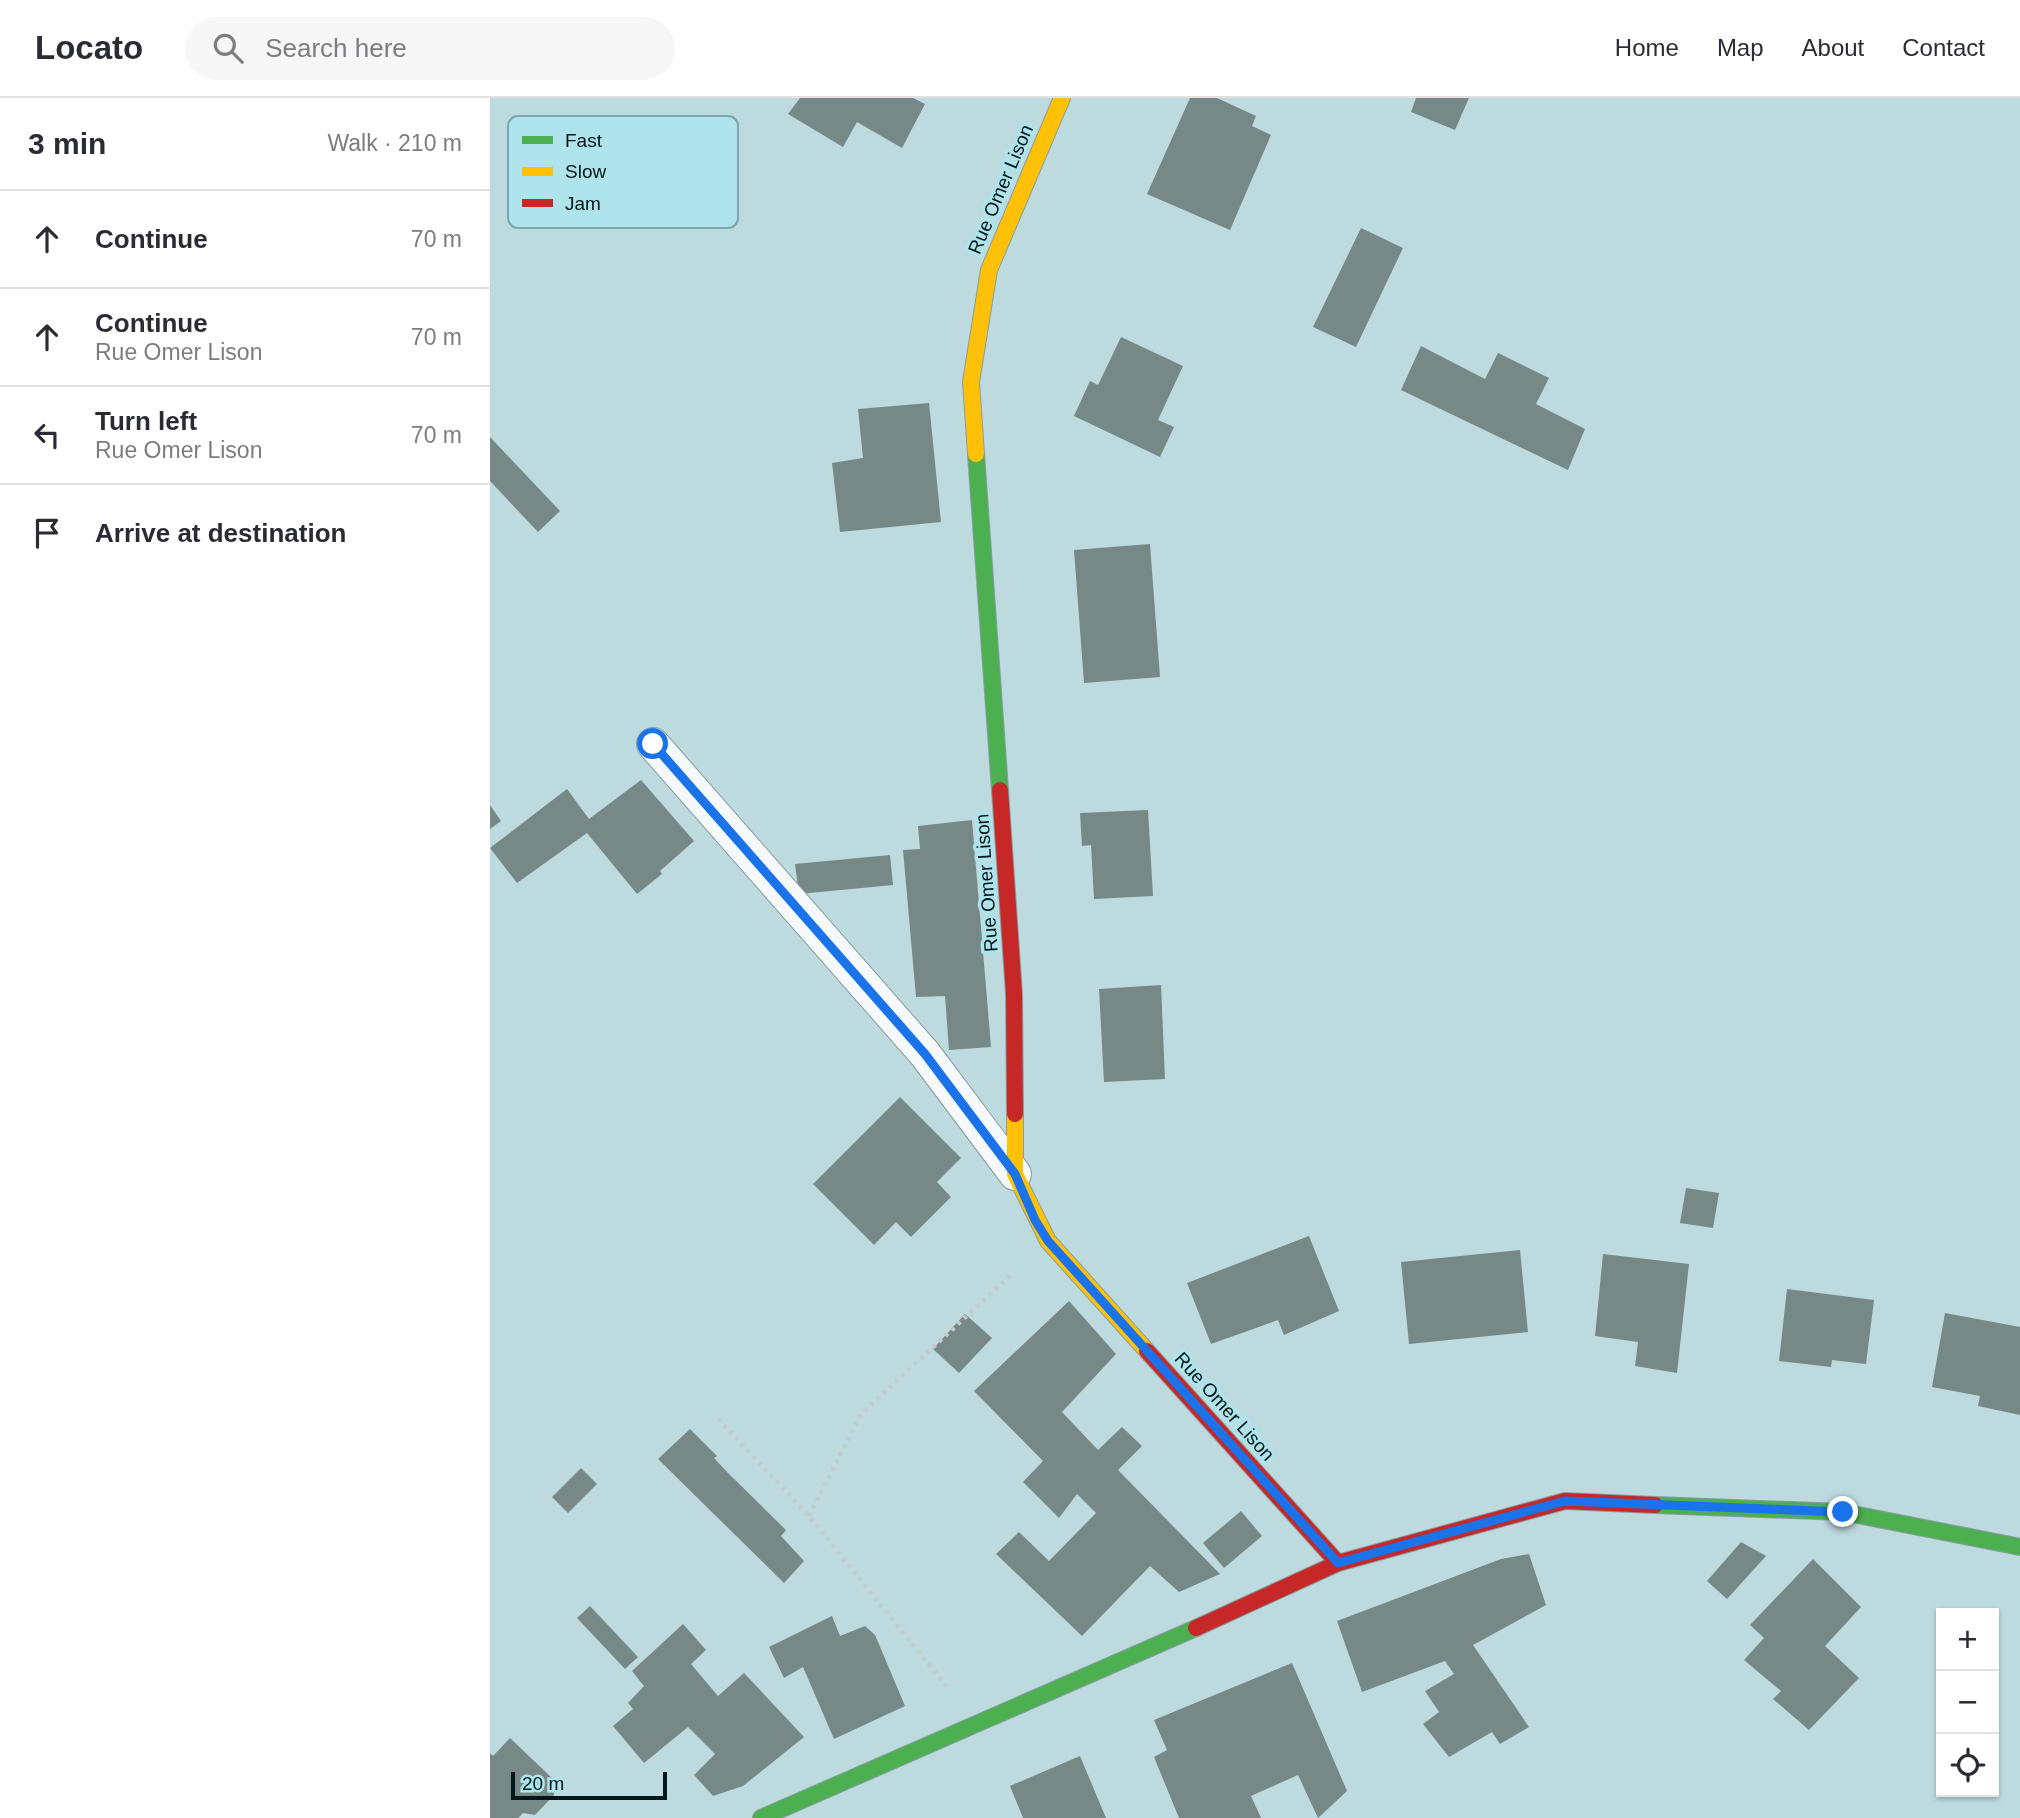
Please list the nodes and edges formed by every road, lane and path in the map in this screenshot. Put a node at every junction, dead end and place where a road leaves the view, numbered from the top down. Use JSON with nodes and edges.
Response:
{"nodes":[{"id":1,"x":1062,"y":98,"type":"edge"},
{"id":2,"x":653,"y":744,"type":"dead end"},
{"id":3,"x":1015,"y":1174,"type":"junction"},
{"id":4,"x":1048,"y":1241,"type":"junction"},
{"id":5,"x":718,"y":1419,"type":"dead end"},
{"id":6,"x":810,"y":1516,"type":"junction"},
{"id":7,"x":2020,"y":1547,"type":"edge"},
{"id":8,"x":1338,"y":1563,"type":"junction"},
{"id":9,"x":977,"y":1724,"type":"junction"},
{"id":10,"x":761,"y":1818,"type":"edge"}],
"edges":[{"from":1,"to":3,"type":"street","name":"Rue Omer Lison"},
{"from":2,"to":3,"type":"lane"},
{"from":3,"to":4,"type":"street","name":"Rue Omer Lison"},
{"from":4,"to":6,"type":"path"},
{"from":4,"to":8,"type":"street","name":"Rue Omer Lison"},
{"from":5,"to":6,"type":"path"},
{"from":6,"to":9,"type":"path"},
{"from":7,"to":8,"type":"street"},
{"from":8,"to":9,"type":"street"},
{"from":9,"to":10,"type":"street"}]}
